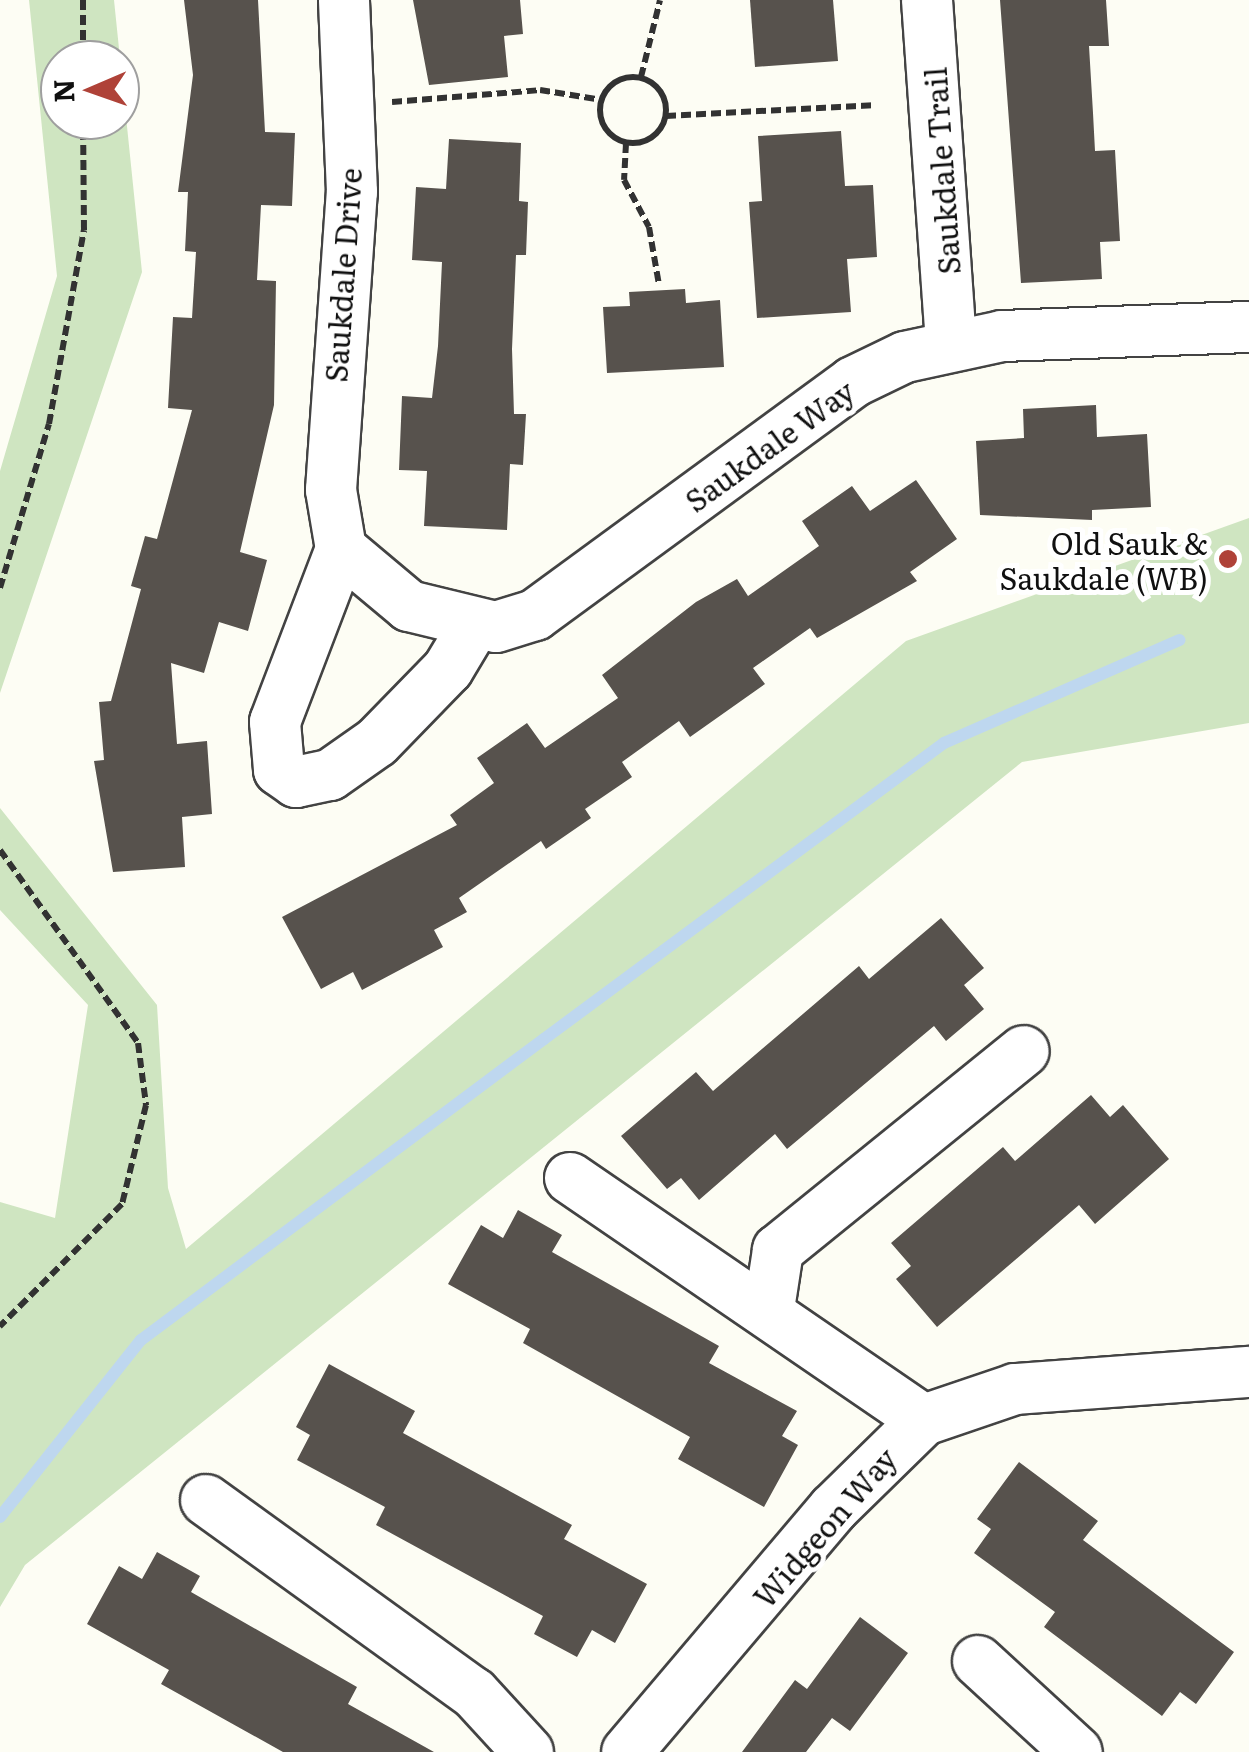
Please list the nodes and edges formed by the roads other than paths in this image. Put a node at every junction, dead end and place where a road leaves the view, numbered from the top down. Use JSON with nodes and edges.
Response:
{"nodes":[{"id":1,"x":344,"y":0,"type":"edge"},
{"id":2,"x":927,"y":0,"type":"edge"},
{"id":3,"x":1249,"y":327,"type":"edge"},
{"id":4,"x":952,"y":343,"type":"junction"},
{"id":5,"x":341,"y":549,"type":"junction"},
{"id":6,"x":475,"y":624,"type":"junction"},
{"id":7,"x":1024,"y":1051,"type":"dead end"},
{"id":8,"x":570,"y":1178,"type":"dead end"},
{"id":9,"x":769,"y":1309,"type":"junction"},
{"id":10,"x":1249,"y":1372,"type":"edge"},
{"id":11,"x":924,"y":1420,"type":"junction"},
{"id":12,"x":206,"y":1500,"type":"dead end"},
{"id":13,"x":978,"y":1661,"type":"dead end"},
{"id":14,"x":528,"y":1752,"type":"edge"},
{"id":15,"x":627,"y":1752,"type":"edge"},
{"id":16,"x":1078,"y":1752,"type":"edge"}],
"edges":[{"from":1,"to":5,"type":"street","name":"Saukdale Drive"},
{"from":2,"to":4,"type":"street","name":"Saukdale Trail"},
{"from":3,"to":4,"type":"street","name":"Saukdale Way"},
{"from":4,"to":6,"type":"street","name":"Saukdale Way"},
{"from":5,"to":6,"type":"street","name":"Saukdale Way"},
{"from":5,"to":6,"type":"street"},
{"from":7,"to":9,"type":"street"},
{"from":8,"to":9,"type":"street"},
{"from":9,"to":11,"type":"street"},
{"from":10,"to":11,"type":"street","name":"Widgeon Way"},
{"from":11,"to":15,"type":"street","name":"Widgeon Way"},
{"from":12,"to":14,"type":"street"},
{"from":13,"to":16,"type":"street"}]}
